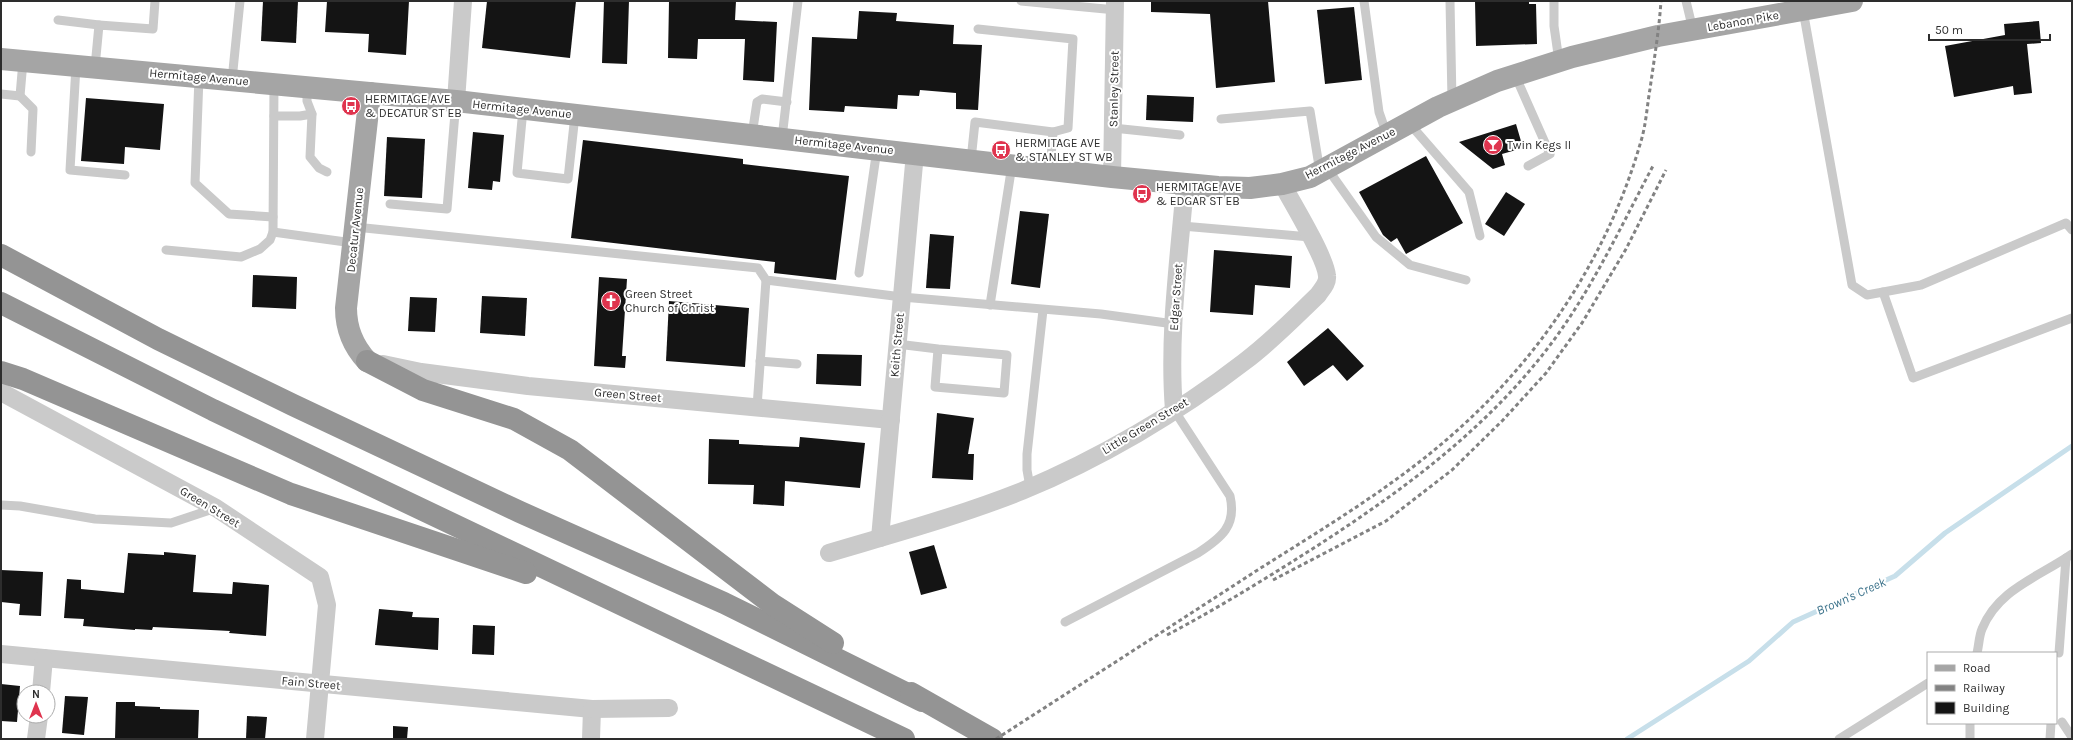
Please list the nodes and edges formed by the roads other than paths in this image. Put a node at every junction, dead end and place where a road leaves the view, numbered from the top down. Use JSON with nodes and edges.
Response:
{"nodes":[{"id":1,"x":155,"y":1,"type":"edge"},
{"id":2,"x":240,"y":1,"type":"edge"},
{"id":3,"x":463,"y":1,"type":"edge"},
{"id":4,"x":798,"y":1,"type":"edge"},
{"id":5,"x":1021,"y":1,"type":"edge"},
{"id":6,"x":1364,"y":1,"type":"edge"},
{"id":7,"x":1450,"y":1,"type":"edge"},
{"id":8,"x":1554,"y":1,"type":"edge"},
{"id":9,"x":1686,"y":1,"type":"edge"},
{"id":10,"x":1852,"y":1,"type":"edge"},
{"id":11,"x":1116,"y":5,"type":"edge"},
{"id":12,"x":1803,"y":10,"type":"junction"},
{"id":13,"x":58,"y":20,"type":"dead end"},
{"id":14,"x":99,"y":25,"type":"junction"},
{"id":15,"x":978,"y":30,"type":"dead end"},
{"id":16,"x":1693,"y":30,"type":"junction"},
{"id":17,"x":1658,"y":36,"type":"joint"},
{"id":18,"x":1,"y":59,"type":"edge"},
{"id":19,"x":23,"y":61,"type":"junction"},
{"id":20,"x":1559,"y":61,"type":"junction"},
{"id":21,"x":85,"y":66,"type":"junction"},
{"id":22,"x":1515,"y":75,"type":"junction"},
{"id":23,"x":199,"y":77,"type":"junction"},
{"id":24,"x":232,"y":80,"type":"junction"},
{"id":25,"x":274,"y":84,"type":"junction"},
{"id":26,"x":307,"y":87,"type":"junction"},
{"id":27,"x":370,"y":93,"type":"junction"},
{"id":28,"x":1,"y":94,"type":"edge"},
{"id":29,"x":20,"y":96,"type":"junction"},
{"id":30,"x":1452,"y":100,"type":"junction"},
{"id":31,"x":456,"y":101,"type":"junction"},
{"id":32,"x":787,"y":102,"type":"junction"},
{"id":33,"x":524,"y":109,"type":"junction"},
{"id":34,"x":312,"y":114,"type":"junction"},
{"id":35,"x":575,"y":115,"type":"junction"},
{"id":36,"x":274,"y":116,"type":"junction"},
{"id":37,"x":1221,"y":119,"type":"dead end"},
{"id":38,"x":1409,"y":123,"type":"junction"},
{"id":39,"x":1113,"y":128,"type":"junction"},
{"id":40,"x":1053,"y":132,"type":"junction"},
{"id":41,"x":752,"y":135,"type":"junction"},
{"id":42,"x":1180,"y":135,"type":"dead end"},
{"id":43,"x":1387,"y":135,"type":"junction"},
{"id":44,"x":782,"y":138,"type":"junction"},
{"id":45,"x":878,"y":149,"type":"junction"},
{"id":46,"x":32,"y":152,"type":"dead end"},
{"id":47,"x":915,"y":153,"type":"junction"},
{"id":48,"x":971,"y":160,"type":"junction"},
{"id":49,"x":1012,"y":165,"type":"junction"},
{"id":50,"x":1528,"y":166,"type":"dead end"},
{"id":51,"x":1050,"y":170,"type":"junction"},
{"id":52,"x":1324,"y":170,"type":"junction"},
{"id":53,"x":327,"y":172,"type":"dead end"},
{"id":54,"x":125,"y":175,"type":"dead end"},
{"id":55,"x":1112,"y":177,"type":"junction"},
{"id":56,"x":1282,"y":184,"type":"junction"},
{"id":57,"x":1185,"y":185,"type":"junction"},
{"id":58,"x":390,"y":204,"type":"dead end"},
{"id":59,"x":273,"y":217,"type":"junction"},
{"id":60,"x":1182,"y":226,"type":"junction"},
{"id":61,"x":2072,"y":230,"type":"edge"},
{"id":62,"x":273,"y":232,"type":"junction"},
{"id":63,"x":354,"y":235,"type":"junction"},
{"id":64,"x":1480,"y":236,"type":"dead end"},
{"id":65,"x":1310,"y":237,"type":"junction"},
{"id":66,"x":166,"y":250,"type":"dead end"},
{"id":67,"x":1,"y":255,"type":"edge"},
{"id":68,"x":859,"y":272,"type":"dead end"},
{"id":69,"x":766,"y":280,"type":"junction"},
{"id":70,"x":1466,"y":280,"type":"dead end"},
{"id":71,"x":1883,"y":292,"type":"junction"},
{"id":72,"x":902,"y":297,"type":"junction"},
{"id":73,"x":1,"y":303,"type":"edge"},
{"id":74,"x":990,"y":305,"type":"junction"},
{"id":75,"x":1043,"y":310,"type":"junction"},
{"id":76,"x":2072,"y":318,"type":"edge"},
{"id":77,"x":1174,"y":324,"type":"junction"},
{"id":78,"x":897,"y":344,"type":"junction"},
{"id":79,"x":938,"y":350,"type":"junction"},
{"id":80,"x":367,"y":361,"type":"junction"},
{"id":81,"x":760,"y":361,"type":"junction"},
{"id":82,"x":797,"y":364,"type":"dead end"},
{"id":83,"x":1,"y":372,"type":"edge"},
{"id":84,"x":1,"y":392,"type":"edge"},
{"id":85,"x":757,"y":407,"type":"junction"},
{"id":86,"x":1174,"y":410,"type":"junction"},
{"id":87,"x":891,"y":420,"type":"junction"},
{"id":88,"x":1030,"y":487,"type":"junction"},
{"id":89,"x":1,"y":505,"type":"edge"},
{"id":90,"x":216,"y":508,"type":"junction"},
{"id":91,"x":880,"y":538,"type":"junction"},
{"id":92,"x":829,"y":553,"type":"dead end"},
{"id":93,"x":2069,"y":556,"type":"edge"},
{"id":94,"x":625,"y":606,"type":"junction"},
{"id":95,"x":1065,"y":622,"type":"dead end"},
{"id":96,"x":1977,"y":652,"type":"edge"},
{"id":97,"x":2059,"y":653,"type":"dead end"},
{"id":98,"x":1,"y":654,"type":"edge"},
{"id":99,"x":44,"y":658,"type":"junction"},
{"id":100,"x":42,"y":684,"type":"edge"},
{"id":101,"x":320,"y":684,"type":"junction"},
{"id":102,"x":1927,"y":684,"type":"edge"},
{"id":103,"x":922,"y":701,"type":"junction"},
{"id":104,"x":669,"y":708,"type":"dead end"},
{"id":105,"x":592,"y":709,"type":"junction"},
{"id":106,"x":2059,"y":721,"type":"edge"},
{"id":107,"x":2072,"y":723,"type":"edge"},
{"id":108,"x":38,"y":724,"type":"edge"},
{"id":109,"x":1970,"y":724,"type":"edge"},
{"id":110,"x":2051,"y":724,"type":"edge"},
{"id":111,"x":2072,"y":737,"type":"edge"},
{"id":112,"x":36,"y":739,"type":"edge"},
{"id":113,"x":315,"y":739,"type":"edge"},
{"id":114,"x":591,"y":739,"type":"edge"},
{"id":115,"x":904,"y":739,"type":"edge"},
{"id":116,"x":992,"y":739,"type":"edge"},
{"id":117,"x":1839,"y":739,"type":"edge"},
{"id":118,"x":1970,"y":739,"type":"edge"},
{"id":119,"x":2050,"y":739,"type":"edge"}],
"edges":[{"from":1,"to":14,"type":"lane"},
{"from":2,"to":24,"type":"lane"},
{"from":3,"to":31,"type":"street"},
{"from":4,"to":32,"type":"lane"},
{"from":5,"to":11,"type":"lane"},
{"from":6,"to":43,"type":"lane"},
{"from":7,"to":30,"type":"lane"},
{"from":8,"to":20,"type":"lane"},
{"from":9,"to":16,"type":"lane"},
{"from":10,"to":12,"type":"main road","name":"Lebanon Pike"},
{"from":11,"to":39,"type":"street","name":"Stanley Street"},
{"from":12,"to":16,"type":"main road","name":"Lebanon Pike"},
{"from":12,"to":71,"type":"lane"},
{"from":13,"to":14,"type":"lane"},
{"from":14,"to":21,"type":"lane"},
{"from":15,"to":40,"type":"lane"},
{"from":16,"to":17,"type":"main road","name":"Lebanon Pike"},
{"from":17,"to":20,"type":"main road","name":"Hermitage Avenue"},
{"from":18,"to":19,"type":"main road","name":"Hermitage Avenue"},
{"from":19,"to":21,"type":"main road","name":"Hermitage Avenue"},
{"from":19,"to":29,"type":"lane"},
{"from":20,"to":22,"type":"main road","name":"Hermitage Avenue"},
{"from":21,"to":23,"type":"main road","name":"Hermitage Avenue"},
{"from":21,"to":54,"type":"lane"},
{"from":22,"to":30,"type":"main road","name":"Hermitage Avenue"},
{"from":22,"to":50,"type":"lane"},
{"from":23,"to":24,"type":"main road","name":"Hermitage Avenue"},
{"from":23,"to":59,"type":"lane"},
{"from":24,"to":25,"type":"main road","name":"Hermitage Avenue"},
{"from":25,"to":26,"type":"main road","name":"Hermitage Avenue"},
{"from":25,"to":36,"type":"lane"},
{"from":26,"to":27,"type":"main road","name":"Hermitage Avenue"},
{"from":26,"to":34,"type":"lane"},
{"from":27,"to":31,"type":"main road","name":"Hermitage Avenue"},
{"from":27,"to":63,"type":"main road","name":"Decatur Avenue"},
{"from":28,"to":29,"type":"lane"},
{"from":29,"to":46,"type":"lane"},
{"from":30,"to":38,"type":"main road","name":"Hermitage Avenue"},
{"from":31,"to":33,"type":"main road","name":"Hermitage Avenue"},
{"from":31,"to":58,"type":"lane"},
{"from":32,"to":41,"type":"lane"},
{"from":32,"to":44,"type":"lane"},
{"from":33,"to":35,"type":"main road","name":"Hermitage Avenue"},
{"from":33,"to":35,"type":"lane"},
{"from":34,"to":36,"type":"lane"},
{"from":34,"to":53,"type":"lane"},
{"from":35,"to":41,"type":"main road","name":"Hermitage Avenue"},
{"from":36,"to":59,"type":"lane"},
{"from":37,"to":52,"type":"lane"},
{"from":38,"to":43,"type":"main road","name":"Hermitage Avenue"},
{"from":38,"to":64,"type":"lane"},
{"from":39,"to":42,"type":"lane"},
{"from":39,"to":55,"type":"street","name":"Stanley Street"},
{"from":40,"to":48,"type":"lane"},
{"from":40,"to":51,"type":"lane"},
{"from":41,"to":44,"type":"main road","name":"Hermitage Avenue"},
{"from":43,"to":52,"type":"main road","name":"Hermitage Avenue"},
{"from":44,"to":45,"type":"main road","name":"Hermitage Avenue"},
{"from":45,"to":47,"type":"main road","name":"Hermitage Avenue"},
{"from":45,"to":68,"type":"lane"},
{"from":47,"to":48,"type":"main road","name":"Hermitage Avenue"},
{"from":47,"to":72,"type":"street","name":"Keith Street"},
{"from":48,"to":49,"type":"main road","name":"Hermitage Avenue"},
{"from":49,"to":51,"type":"main road","name":"Hermitage Avenue"},
{"from":49,"to":74,"type":"lane"},
{"from":51,"to":55,"type":"main road","name":"Hermitage Avenue"},
{"from":52,"to":56,"type":"main road","name":"Hermitage Avenue"},
{"from":52,"to":70,"type":"lane"},
{"from":55,"to":57,"type":"main road","name":"Hermitage Avenue"},
{"from":56,"to":57,"type":"main road","name":"Hermitage Avenue"},
{"from":56,"to":65,"type":"street","name":"Little Green Street"},
{"from":57,"to":60,"type":"street","name":"Edgar Street"},
{"from":59,"to":62,"type":"lane"},
{"from":60,"to":65,"type":"lane"},
{"from":60,"to":77,"type":"street","name":"Edgar Street"},
{"from":61,"to":71,"type":"lane"},
{"from":62,"to":63,"type":"lane"},
{"from":62,"to":66,"type":"lane"},
{"from":63,"to":69,"type":"lane"},
{"from":63,"to":80,"type":"main road","name":"Decatur Avenue"},
{"from":65,"to":86,"type":"street","name":"Little Green Street"},
{"from":67,"to":103,"type":"highway"},
{"from":69,"to":72,"type":"lane"},
{"from":69,"to":81,"type":"lane"},
{"from":71,"to":76,"type":"lane"},
{"from":72,"to":74,"type":"lane"},
{"from":72,"to":78,"type":"street","name":"Keith Street"},
{"from":73,"to":94,"type":"highway"},
{"from":74,"to":75,"type":"lane"},
{"from":75,"to":77,"type":"lane"},
{"from":75,"to":88,"type":"lane"},
{"from":77,"to":86,"type":"street","name":"Edgar Street"},
{"from":78,"to":79,"type":"lane"},
{"from":78,"to":87,"type":"street","name":"Keith Street"},
{"from":79,"to":79,"type":"lane"},
{"from":80,"to":85,"type":"street","name":"Green Street"},
{"from":80,"to":103,"type":"highway"},
{"from":81,"to":82,"type":"lane"},
{"from":81,"to":85,"type":"lane"},
{"from":83,"to":94,"type":"highway"},
{"from":84,"to":90,"type":"street","name":"Green Street"},
{"from":85,"to":87,"type":"street","name":"Green Street"},
{"from":86,"to":88,"type":"street","name":"Little Green Street"},
{"from":86,"to":95,"type":"lane"},
{"from":87,"to":91,"type":"street","name":"Keith Street"},
{"from":88,"to":91,"type":"street","name":"Little Green Street"},
{"from":89,"to":90,"type":"lane"},
{"from":90,"to":101,"type":"street","name":"Green Street"},
{"from":91,"to":92,"type":"street","name":"Little Green Street"},
{"from":93,"to":96,"type":"lane"},
{"from":93,"to":97,"type":"lane"},
{"from":94,"to":115,"type":"highway"},
{"from":98,"to":99,"type":"street","name":"Fain Street"},
{"from":99,"to":100,"type":"street"},
{"from":99,"to":101,"type":"street","name":"Fain Street"},
{"from":101,"to":105,"type":"street","name":"Fain Street"},
{"from":101,"to":113,"type":"street","name":"Green Street"},
{"from":102,"to":117,"type":"lane"},
{"from":103,"to":116,"type":"highway"},
{"from":104,"to":105,"type":"street","name":"Fain Street"},
{"from":105,"to":114,"type":"street"},
{"from":106,"to":107,"type":"lane"},
{"from":106,"to":111,"type":"lane"},
{"from":108,"to":112,"type":"street"},
{"from":109,"to":118,"type":"lane"},
{"from":110,"to":119,"type":"lane"}]}
